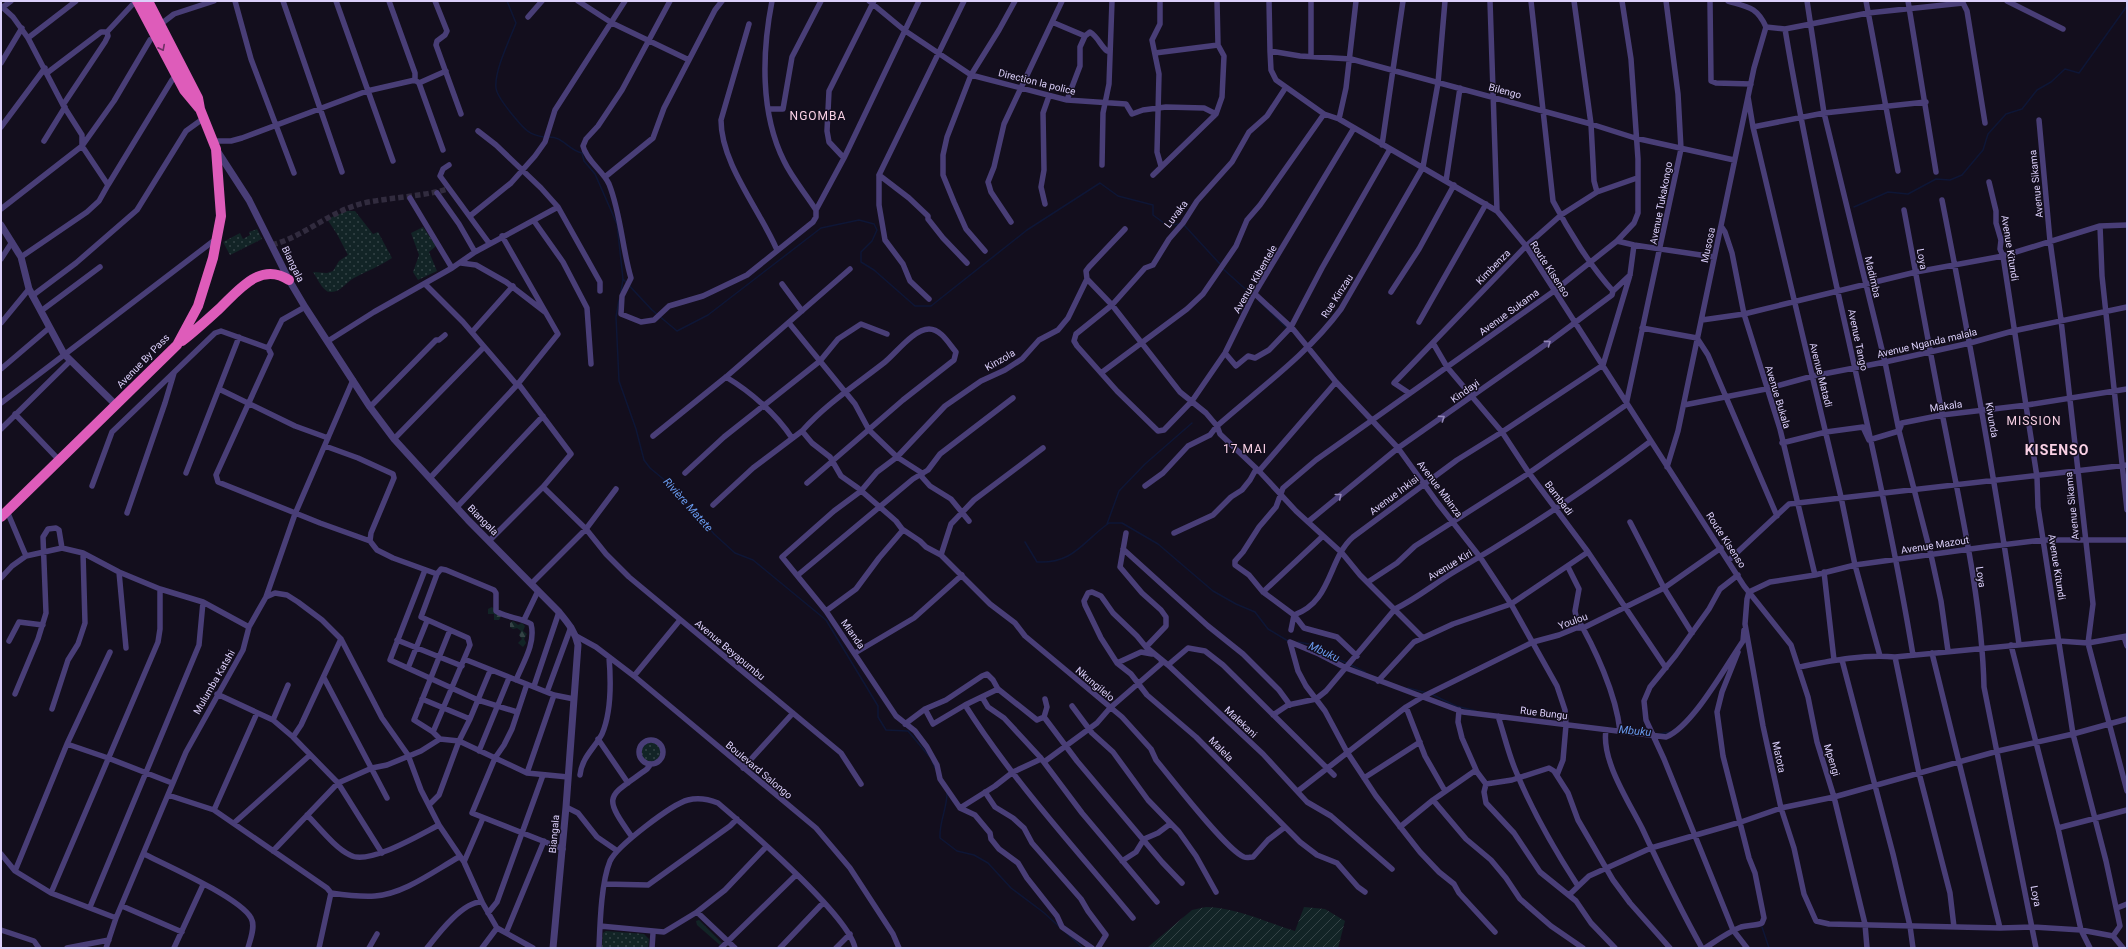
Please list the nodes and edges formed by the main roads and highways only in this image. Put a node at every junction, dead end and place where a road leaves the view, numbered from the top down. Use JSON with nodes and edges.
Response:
{"nodes":[{"id":1,"x":148,"y":1,"type":"edge"},
{"id":2,"x":134,"y":3,"type":"edge"},
{"id":3,"x":202,"y":113,"type":"junction"},
{"id":4,"x":289,"y":280,"type":"road end"},
{"id":5,"x":177,"y":345,"type":"junction"},
{"id":6,"x":4,"y":514,"type":"edge"}],
"edges":[{"from":1,"to":3,"type":"highway","name":"Avenue By Pass"},
{"from":2,"to":3,"type":"highway","name":"Avenue By Pass","one_way":true},
{"from":3,"to":5,"type":"highway","name":"Avenue By Pass"},
{"from":4,"to":5,"type":"highway"},
{"from":5,"to":6,"type":"highway","name":"Avenue By Pass"}]}
